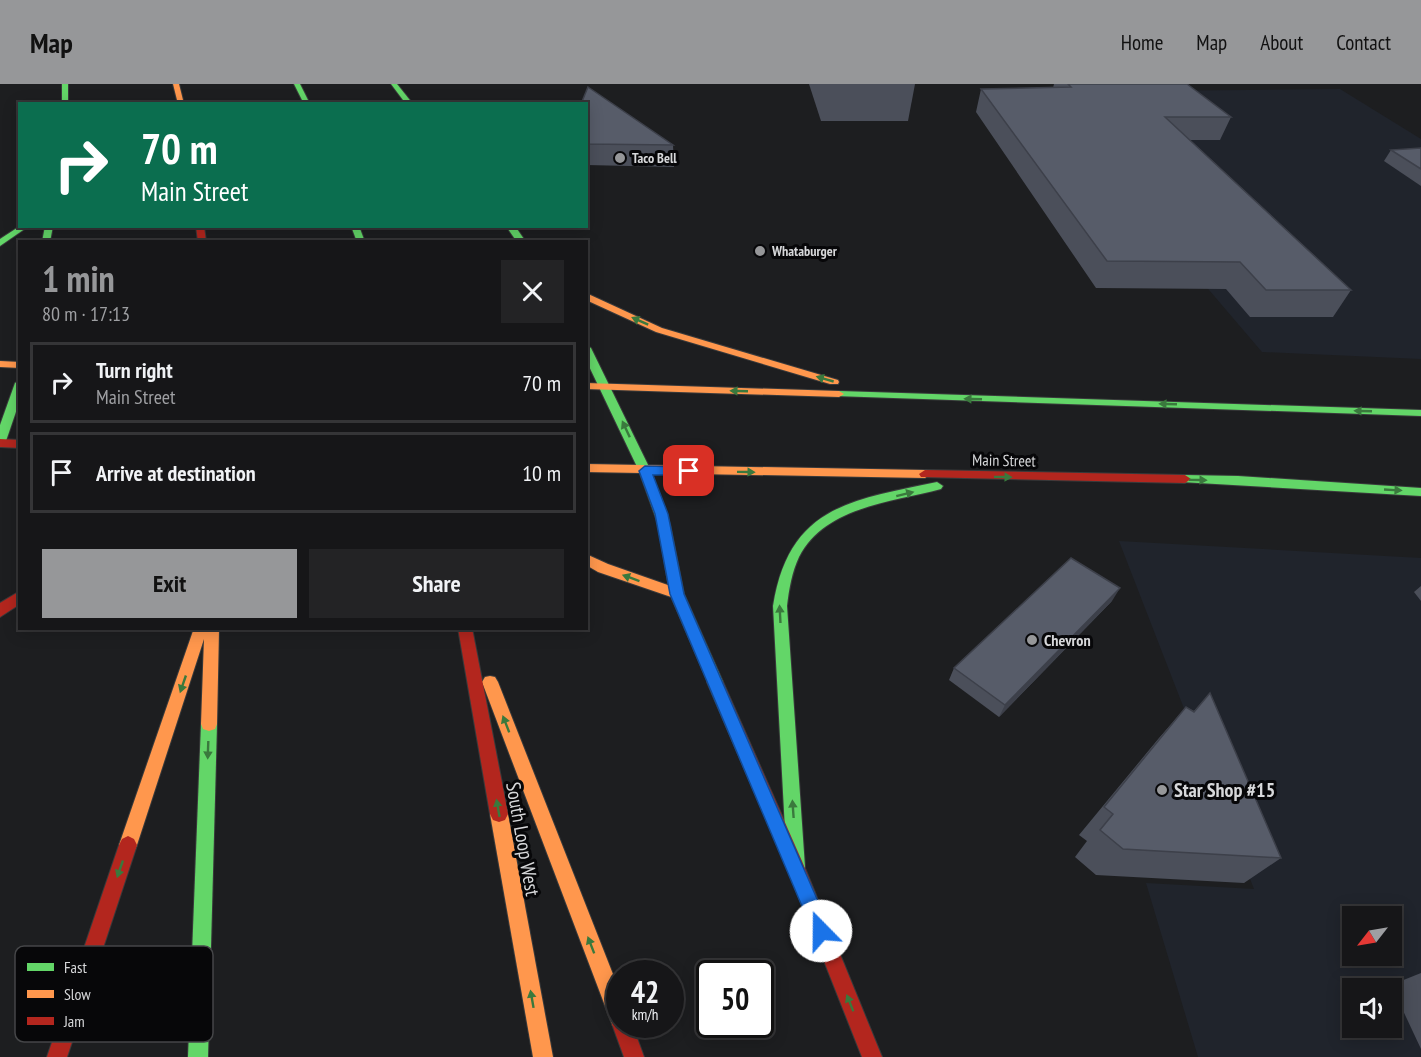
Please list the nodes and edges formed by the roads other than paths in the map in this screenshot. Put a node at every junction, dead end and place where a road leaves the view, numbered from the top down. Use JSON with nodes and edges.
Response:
{"nodes":[{"id":1,"x":65,"y":84,"type":"edge"},
{"id":2,"x":176,"y":84,"type":"edge"},
{"id":3,"x":297,"y":84,"type":"edge"},
{"id":4,"x":393,"y":84,"type":"edge"},
{"id":5,"x":65,"y":102,"type":"edge"},
{"id":6,"x":180,"y":102,"type":"edge"},
{"id":7,"x":306,"y":102,"type":"edge"},
{"id":8,"x":408,"y":102,"type":"edge"},
{"id":9,"x":22,"y":228,"type":"edge"},
{"id":10,"x":0,"y":243,"type":"edge"},
{"id":11,"x":588,"y":297,"type":"edge"},
{"id":12,"x":588,"y":352,"type":"edge"},
{"id":13,"x":0,"y":364,"type":"edge"},
{"id":14,"x":18,"y":364,"type":"edge"},
{"id":15,"x":588,"y":386,"type":"edge"},
{"id":16,"x":607,"y":387,"type":"junction"},
{"id":17,"x":18,"y":389,"type":"edge"},
{"id":18,"x":882,"y":396,"type":"junction"},
{"id":19,"x":1421,"y":413,"type":"edge"},
{"id":20,"x":0,"y":442,"type":"edge"},
{"id":21,"x":18,"y":444,"type":"edge"},
{"id":22,"x":588,"y":468,"type":"edge"},
{"id":23,"x":645,"y":471,"type":"junction"},
{"id":24,"x":978,"y":476,"type":"junction"},
{"id":25,"x":1421,"y":492,"type":"edge"},
{"id":26,"x":588,"y":560,"type":"edge"},
{"id":27,"x":677,"y":594,"type":"junction"},
{"id":28,"x":18,"y":597,"type":"edge"},
{"id":29,"x":0,"y":610,"type":"edge"},
{"id":30,"x":200,"y":630,"type":"edge"},
{"id":31,"x":212,"y":630,"type":"edge"},
{"id":32,"x":467,"y":630,"type":"edge"},
{"id":33,"x":468,"y":630,"type":"edge"},
{"id":34,"x":796,"y":867,"type":"junction"},
{"id":35,"x":94,"y":946,"type":"edge"},
{"id":36,"x":202,"y":946,"type":"edge"},
{"id":37,"x":606,"y":983,"type":"edge"},
{"id":38,"x":627,"y":1038,"type":"edge"},
{"id":39,"x":62,"y":1042,"type":"edge"},
{"id":40,"x":198,"y":1042,"type":"edge"},
{"id":41,"x":57,"y":1057,"type":"edge"},
{"id":42,"x":198,"y":1057,"type":"edge"},
{"id":43,"x":543,"y":1057,"type":"edge"},
{"id":44,"x":634,"y":1057,"type":"edge"},
{"id":45,"x":872,"y":1057,"type":"edge"}],
"edges":[{"from":1,"to":5,"type":"main road"},
{"from":2,"to":6,"type":"main road"},
{"from":3,"to":7,"type":"main road"},
{"from":4,"to":8,"type":"main road"},
{"from":9,"to":10,"type":"main road"},
{"from":18,"to":11,"type":"main road","one_way":true},
{"from":12,"to":16,"type":"main road"},
{"from":13,"to":14,"type":"main road"},
{"from":15,"to":16,"type":"main road"},
{"from":18,"to":16,"type":"main road","one_way":true},
{"from":23,"to":16,"type":"main road","one_way":true},
{"from":17,"to":20,"type":"main road"},
{"from":19,"to":18,"type":"main road","one_way":true},
{"from":20,"to":21,"type":"main road"},
{"from":22,"to":23,"type":"main road","name":"Main Street"},
{"from":23,"to":24,"type":"main road","name":"Main Street","one_way":true},
{"from":23,"to":27,"type":"main road"},
{"from":24,"to":25,"type":"main road","name":"Main Street","one_way":true},
{"from":34,"to":24,"type":"main road","one_way":true},
{"from":27,"to":26,"type":"main road","one_way":true},
{"from":27,"to":34,"type":"main road"},
{"from":28,"to":29,"type":"main road"},
{"from":30,"to":35,"type":"main road","one_way":true},
{"from":31,"to":36,"type":"main road","one_way":true},
{"from":43,"to":32,"type":"main road","name":"South Loop West","one_way":true},
{"from":37,"to":33,"type":"main road","one_way":true},
{"from":45,"to":34,"type":"main road","one_way":true},
{"from":38,"to":44,"type":"main road"},
{"from":39,"to":41,"type":"main road","one_way":true},
{"from":40,"to":42,"type":"main road","one_way":true}]}
